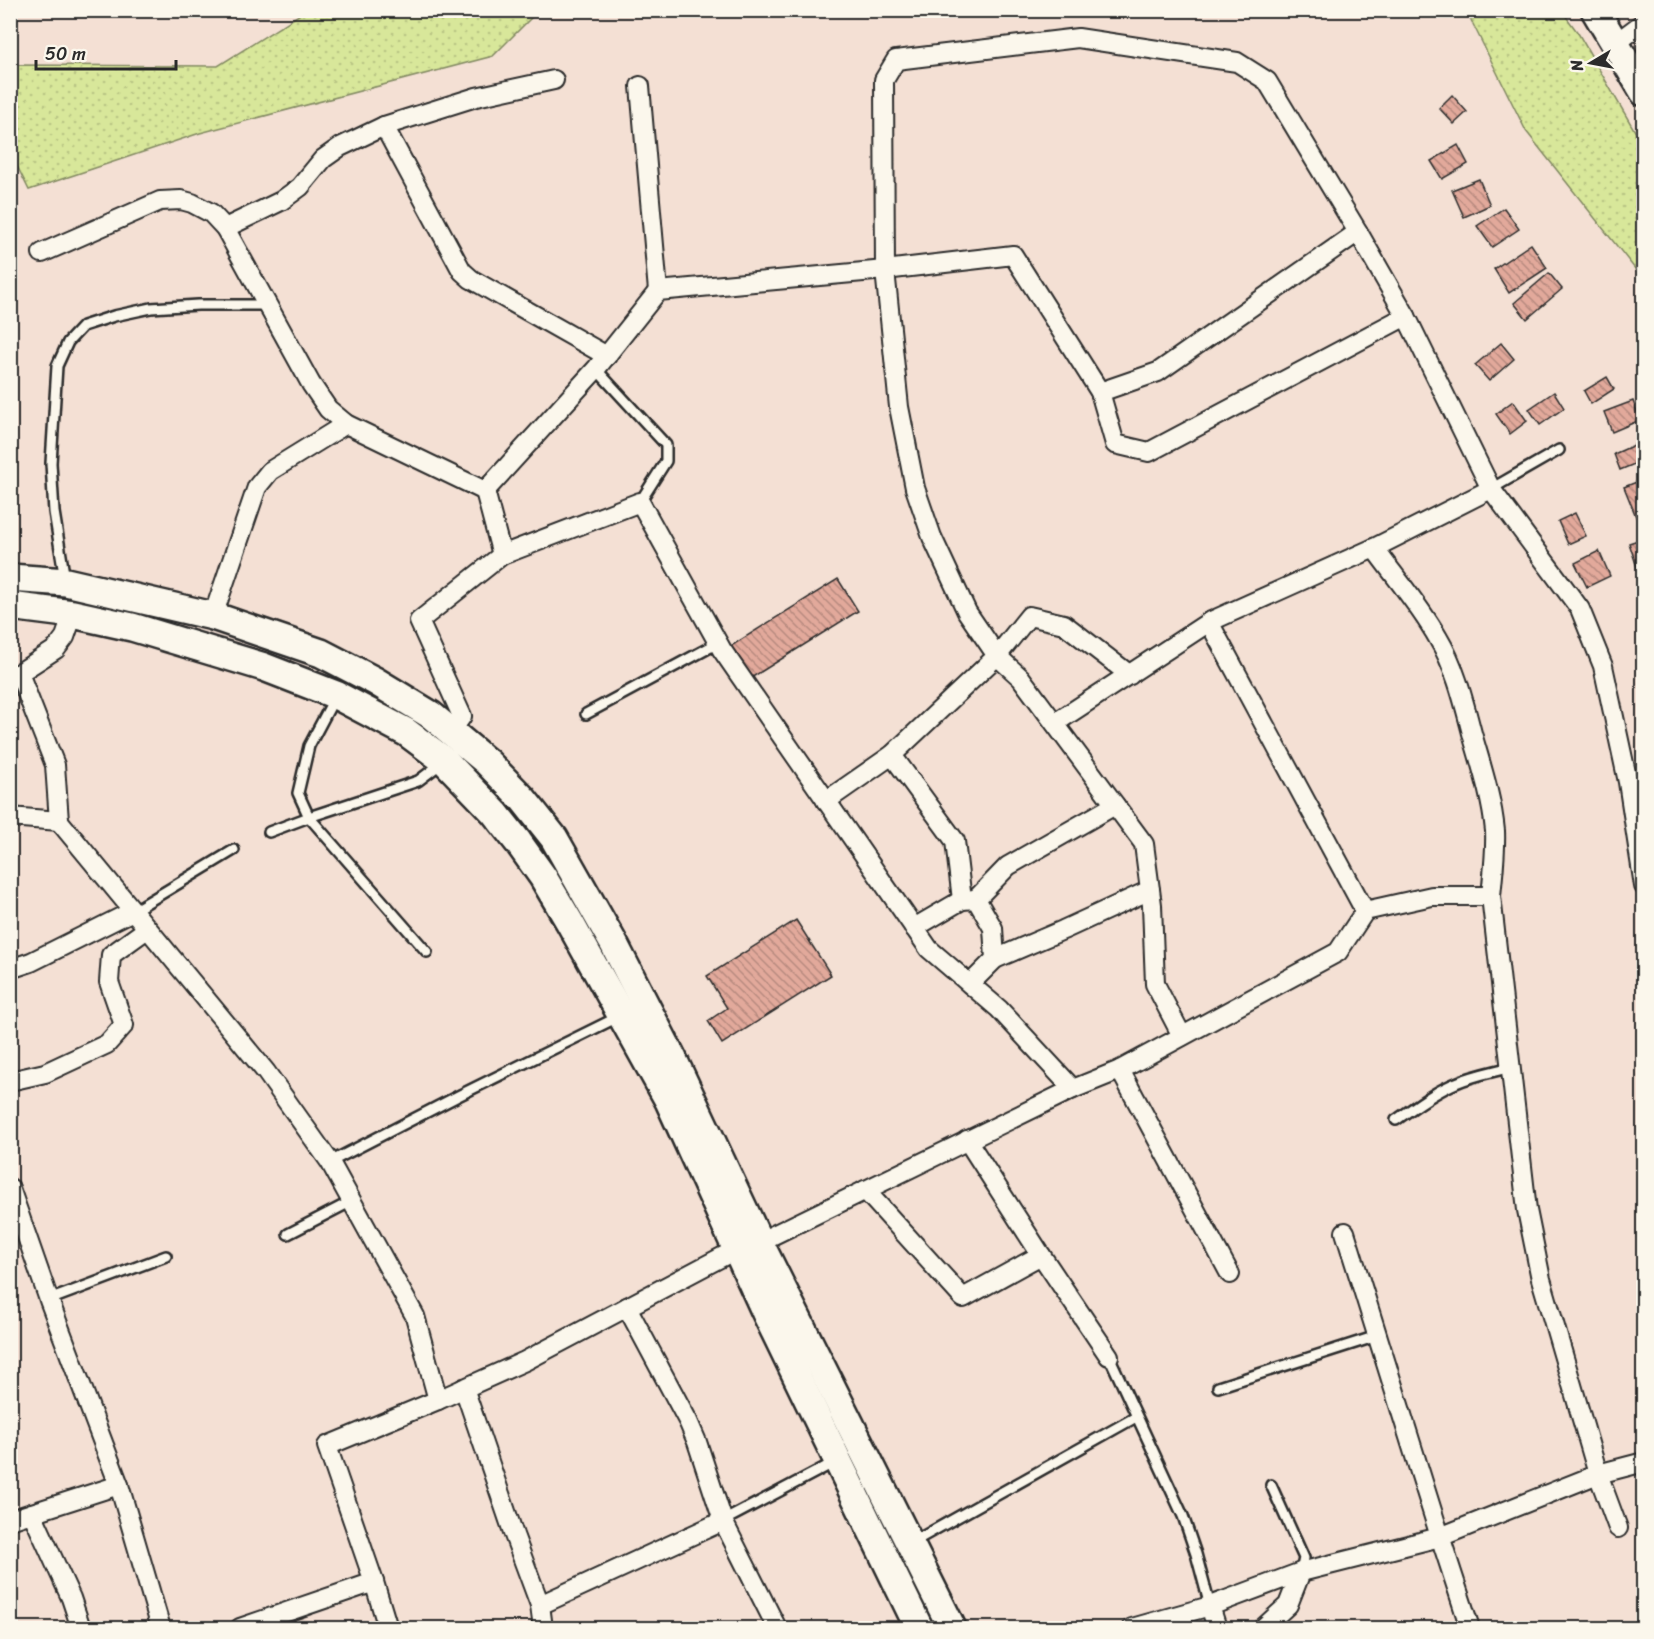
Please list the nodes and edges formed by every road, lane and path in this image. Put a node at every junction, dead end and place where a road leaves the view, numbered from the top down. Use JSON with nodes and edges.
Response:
{"nodes":[{"id":1,"x":1596,"y":10,"type":"edge"},
{"id":2,"x":1644,"y":22,"type":"edge"},
{"id":3,"x":1616,"y":43,"type":"junction"},
{"id":4,"x":554,"y":80,"type":"dead end"},
{"id":5,"x":640,"y":86,"type":"dead end"},
{"id":6,"x":1644,"y":92,"type":"edge"},
{"id":7,"x":384,"y":126,"type":"junction"},
{"id":8,"x":225,"y":228,"type":"junction"},
{"id":9,"x":1358,"y":232,"type":"junction"},
{"id":10,"x":42,"y":253,"type":"dead end"},
{"id":11,"x":885,"y":270,"type":"junction"},
{"id":12,"x":658,"y":291,"type":"junction"},
{"id":13,"x":268,"y":305,"type":"junction"},
{"id":14,"x":1406,"y":316,"type":"junction"},
{"id":15,"x":601,"y":362,"type":"junction"},
{"id":16,"x":1100,"y":392,"type":"junction"},
{"id":17,"x":346,"y":424,"type":"junction"},
{"id":18,"x":1559,"y":450,"type":"dead end"},
{"id":19,"x":1491,"y":489,"type":"junction"},
{"id":20,"x":485,"y":491,"type":"junction"},
{"id":21,"x":640,"y":502,"type":"junction"},
{"id":22,"x":1374,"y":548,"type":"junction"},
{"id":23,"x":502,"y":555,"type":"junction"},
{"id":24,"x":10,"y":578,"type":"edge"},
{"id":25,"x":66,"y":582,"type":"junction"},
{"id":26,"x":10,"y":606,"type":"edge"},
{"id":27,"x":73,"y":614,"type":"junction"},
{"id":28,"x":213,"y":616,"type":"junction"},
{"id":29,"x":1209,"y":622,"type":"junction"},
{"id":30,"x":718,"y":643,"type":"junction"},
{"id":31,"x":997,"y":656,"type":"junction"},
{"id":32,"x":1130,"y":675,"type":"junction"},
{"id":33,"x":336,"y":694,"type":"junction"},
{"id":34,"x":586,"y":714,"type":"dead end"},
{"id":35,"x":1055,"y":723,"type":"junction"},
{"id":36,"x":452,"y":730,"type":"junction"},
{"id":37,"x":892,"y":755,"type":"junction"},
{"id":38,"x":445,"y":761,"type":"junction"},
{"id":39,"x":826,"y":801,"type":"junction"},
{"id":40,"x":1116,"y":805,"type":"junction"},
{"id":41,"x":10,"y":817,"type":"edge"},
{"id":42,"x":309,"y":817,"type":"junction"},
{"id":43,"x":59,"y":821,"type":"junction"},
{"id":44,"x":269,"y":832,"type":"dead end"},
{"id":45,"x":234,"y":850,"type":"dead end"},
{"id":46,"x":1644,"y":886,"type":"edge"},
{"id":47,"x":1150,"y":890,"type":"junction"},
{"id":48,"x":1491,"y":896,"type":"junction"},
{"id":49,"x":969,"y":900,"type":"junction"},
{"id":50,"x":133,"y":911,"type":"junction"},
{"id":51,"x":1365,"y":911,"type":"junction"},
{"id":52,"x":914,"y":928,"type":"junction"},
{"id":53,"x":147,"y":929,"type":"junction"},
{"id":54,"x":427,"y":952,"type":"dead end"},
{"id":55,"x":994,"y":959,"type":"junction"},
{"id":56,"x":10,"y":969,"type":"edge"},
{"id":57,"x":970,"y":984,"type":"junction"},
{"id":58,"x":621,"y":1016,"type":"junction"},
{"id":59,"x":1182,"y":1036,"type":"junction"},
{"id":60,"x":1511,"y":1067,"type":"junction"},
{"id":61,"x":1120,"y":1070,"type":"junction"},
{"id":62,"x":10,"y":1081,"type":"edge"},
{"id":63,"x":1073,"y":1089,"type":"junction"},
{"id":64,"x":1396,"y":1120,"type":"dead end"},
{"id":65,"x":967,"y":1140,"type":"junction"},
{"id":66,"x":330,"y":1162,"type":"junction"},
{"id":67,"x":10,"y":1188,"type":"edge"},
{"id":68,"x":865,"y":1190,"type":"junction"},
{"id":69,"x":352,"y":1201,"type":"junction"},
{"id":70,"x":1345,"y":1232,"type":"dead end"},
{"id":71,"x":288,"y":1234,"type":"dead end"},
{"id":72,"x":748,"y":1245,"type":"junction"},
{"id":73,"x":1041,"y":1255,"type":"junction"},
{"id":74,"x":166,"y":1256,"type":"dead end"},
{"id":75,"x":1230,"y":1275,"type":"dead end"},
{"id":76,"x":49,"y":1300,"type":"junction"},
{"id":77,"x":627,"y":1307,"type":"junction"},
{"id":78,"x":1377,"y":1336,"type":"junction"},
{"id":79,"x":1109,"y":1356,"type":"joint"},
{"id":80,"x":1218,"y":1386,"type":"dead end"},
{"id":81,"x":464,"y":1388,"type":"junction"},
{"id":82,"x":438,"y":1400,"type":"junction"},
{"id":83,"x":1136,"y":1417,"type":"junction"},
{"id":84,"x":838,"y":1460,"type":"junction"},
{"id":85,"x":1644,"y":1462,"type":"edge"},
{"id":86,"x":1598,"y":1474,"type":"junction"},
{"id":87,"x":119,"y":1485,"type":"junction"},
{"id":88,"x":1271,"y":1485,"type":"dead end"},
{"id":89,"x":32,"y":1513,"type":"junction"},
{"id":90,"x":10,"y":1520,"type":"edge"},
{"id":91,"x":723,"y":1521,"type":"junction"},
{"id":92,"x":1618,"y":1528,"type":"dead end"},
{"id":93,"x":1440,"y":1537,"type":"junction"},
{"id":94,"x":910,"y":1544,"type":"junction"},
{"id":95,"x":1301,"y":1572,"type":"junction"},
{"id":96,"x":374,"y":1582,"type":"junction"},
{"id":97,"x":540,"y":1605,"type":"junction"},
{"id":98,"x":1210,"y":1606,"type":"junction"},
{"id":99,"x":81,"y":1629,"type":"edge"},
{"id":100,"x":162,"y":1629,"type":"edge"},
{"id":101,"x":240,"y":1629,"type":"edge"},
{"id":102,"x":388,"y":1629,"type":"edge"},
{"id":103,"x":543,"y":1629,"type":"edge"},
{"id":104,"x":777,"y":1629,"type":"edge"},
{"id":105,"x":919,"y":1629,"type":"edge"},
{"id":106,"x":952,"y":1629,"type":"edge"},
{"id":107,"x":1132,"y":1629,"type":"edge"},
{"id":108,"x":1217,"y":1629,"type":"edge"},
{"id":109,"x":1263,"y":1629,"type":"edge"},
{"id":110,"x":1470,"y":1629,"type":"edge"}],
"edges":[{"from":1,"to":3,"type":"street"},
{"from":2,"to":3,"type":"street"},
{"from":3,"to":6,"type":"street"},
{"from":4,"to":7,"type":"street"},
{"from":5,"to":12,"type":"street"},
{"from":7,"to":8,"type":"street"},
{"from":7,"to":15,"type":"street"},
{"from":8,"to":10,"type":"street"},
{"from":8,"to":13,"type":"street"},
{"from":9,"to":11,"type":"street"},
{"from":9,"to":14,"type":"street"},
{"from":9,"to":16,"type":"street"},
{"from":11,"to":12,"type":"street"},
{"from":11,"to":16,"type":"street"},
{"from":11,"to":31,"type":"street"},
{"from":12,"to":15,"type":"street"},
{"from":13,"to":17,"type":"street"},
{"from":13,"to":25,"type":"lane"},
{"from":14,"to":16,"type":"street"},
{"from":14,"to":19,"type":"street"},
{"from":15,"to":20,"type":"street"},
{"from":15,"to":21,"type":"lane"},
{"from":17,"to":20,"type":"street"},
{"from":17,"to":28,"type":"street"},
{"from":18,"to":19,"type":"lane"},
{"from":19,"to":22,"type":"street"},
{"from":19,"to":46,"type":"street"},
{"from":20,"to":23,"type":"street"},
{"from":21,"to":23,"type":"street"},
{"from":21,"to":30,"type":"street"},
{"from":22,"to":29,"type":"street"},
{"from":22,"to":48,"type":"street"},
{"from":23,"to":36,"type":"street"},
{"from":24,"to":25,"type":"street"},
{"from":25,"to":28,"type":"street"},
{"from":26,"to":27,"type":"street"},
{"from":27,"to":33,"type":"street"},
{"from":27,"to":43,"type":"street"},
{"from":28,"to":36,"type":"street"},
{"from":29,"to":32,"type":"street"},
{"from":29,"to":51,"type":"street"},
{"from":30,"to":34,"type":"lane"},
{"from":30,"to":39,"type":"street"},
{"from":31,"to":32,"type":"street"},
{"from":31,"to":35,"type":"street"},
{"from":31,"to":37,"type":"street"},
{"from":32,"to":35,"type":"street"},
{"from":33,"to":38,"type":"street"},
{"from":33,"to":42,"type":"lane"},
{"from":35,"to":40,"type":"street"},
{"from":36,"to":72,"type":"street"},
{"from":37,"to":39,"type":"street"},
{"from":37,"to":49,"type":"street"},
{"from":38,"to":42,"type":"lane"},
{"from":38,"to":58,"type":"street"},
{"from":39,"to":52,"type":"street"},
{"from":40,"to":47,"type":"street"},
{"from":40,"to":49,"type":"street"},
{"from":41,"to":43,"type":"street"},
{"from":42,"to":44,"type":"lane"},
{"from":42,"to":54,"type":"lane"},
{"from":43,"to":50,"type":"street"},
{"from":45,"to":50,"type":"lane"},
{"from":47,"to":55,"type":"street"},
{"from":47,"to":59,"type":"street"},
{"from":48,"to":51,"type":"street"},
{"from":48,"to":60,"type":"street"},
{"from":49,"to":52,"type":"street"},
{"from":49,"to":55,"type":"street"},
{"from":50,"to":53,"type":"street"},
{"from":50,"to":56,"type":"street"},
{"from":51,"to":59,"type":"street"},
{"from":52,"to":57,"type":"street"},
{"from":53,"to":62,"type":"street"},
{"from":53,"to":66,"type":"street"},
{"from":55,"to":57,"type":"street"},
{"from":57,"to":63,"type":"street"},
{"from":58,"to":66,"type":"lane"},
{"from":58,"to":72,"type":"street"},
{"from":59,"to":61,"type":"street"},
{"from":60,"to":64,"type":"lane"},
{"from":60,"to":86,"type":"street"},
{"from":61,"to":63,"type":"street"},
{"from":61,"to":75,"type":"street"},
{"from":63,"to":65,"type":"street"},
{"from":65,"to":68,"type":"street"},
{"from":65,"to":73,"type":"street"},
{"from":66,"to":69,"type":"street"},
{"from":67,"to":76,"type":"street"},
{"from":68,"to":72,"type":"street"},
{"from":68,"to":73,"type":"street"},
{"from":69,"to":71,"type":"lane"},
{"from":69,"to":82,"type":"street"},
{"from":70,"to":78,"type":"street"},
{"from":72,"to":77,"type":"street"},
{"from":72,"to":84,"type":"street"},
{"from":72,"to":94,"type":"street"},
{"from":73,"to":79,"type":"street"},
{"from":74,"to":76,"type":"lane"},
{"from":76,"to":87,"type":"street"},
{"from":77,"to":81,"type":"street"},
{"from":77,"to":91,"type":"street"},
{"from":78,"to":80,"type":"lane"},
{"from":78,"to":93,"type":"street"},
{"from":79,"to":83,"type":"lane"},
{"from":81,"to":82,"type":"street"},
{"from":81,"to":97,"type":"street"},
{"from":82,"to":96,"type":"street"},
{"from":83,"to":94,"type":"lane"},
{"from":83,"to":98,"type":"lane"},
{"from":84,"to":91,"type":"lane"},
{"from":84,"to":105,"type":"street"},
{"from":85,"to":86,"type":"street"},
{"from":86,"to":92,"type":"street"},
{"from":86,"to":93,"type":"street"},
{"from":87,"to":89,"type":"street"},
{"from":87,"to":100,"type":"street"},
{"from":88,"to":95,"type":"lane"},
{"from":89,"to":90,"type":"street"},
{"from":89,"to":99,"type":"street"},
{"from":91,"to":97,"type":"street"},
{"from":91,"to":104,"type":"street"},
{"from":93,"to":95,"type":"street"},
{"from":93,"to":110,"type":"street"},
{"from":94,"to":106,"type":"street"},
{"from":95,"to":98,"type":"street"},
{"from":95,"to":109,"type":"street"},
{"from":96,"to":101,"type":"street"},
{"from":96,"to":102,"type":"street"},
{"from":97,"to":103,"type":"street"},
{"from":98,"to":107,"type":"street"},
{"from":98,"to":108,"type":"street"}]}
